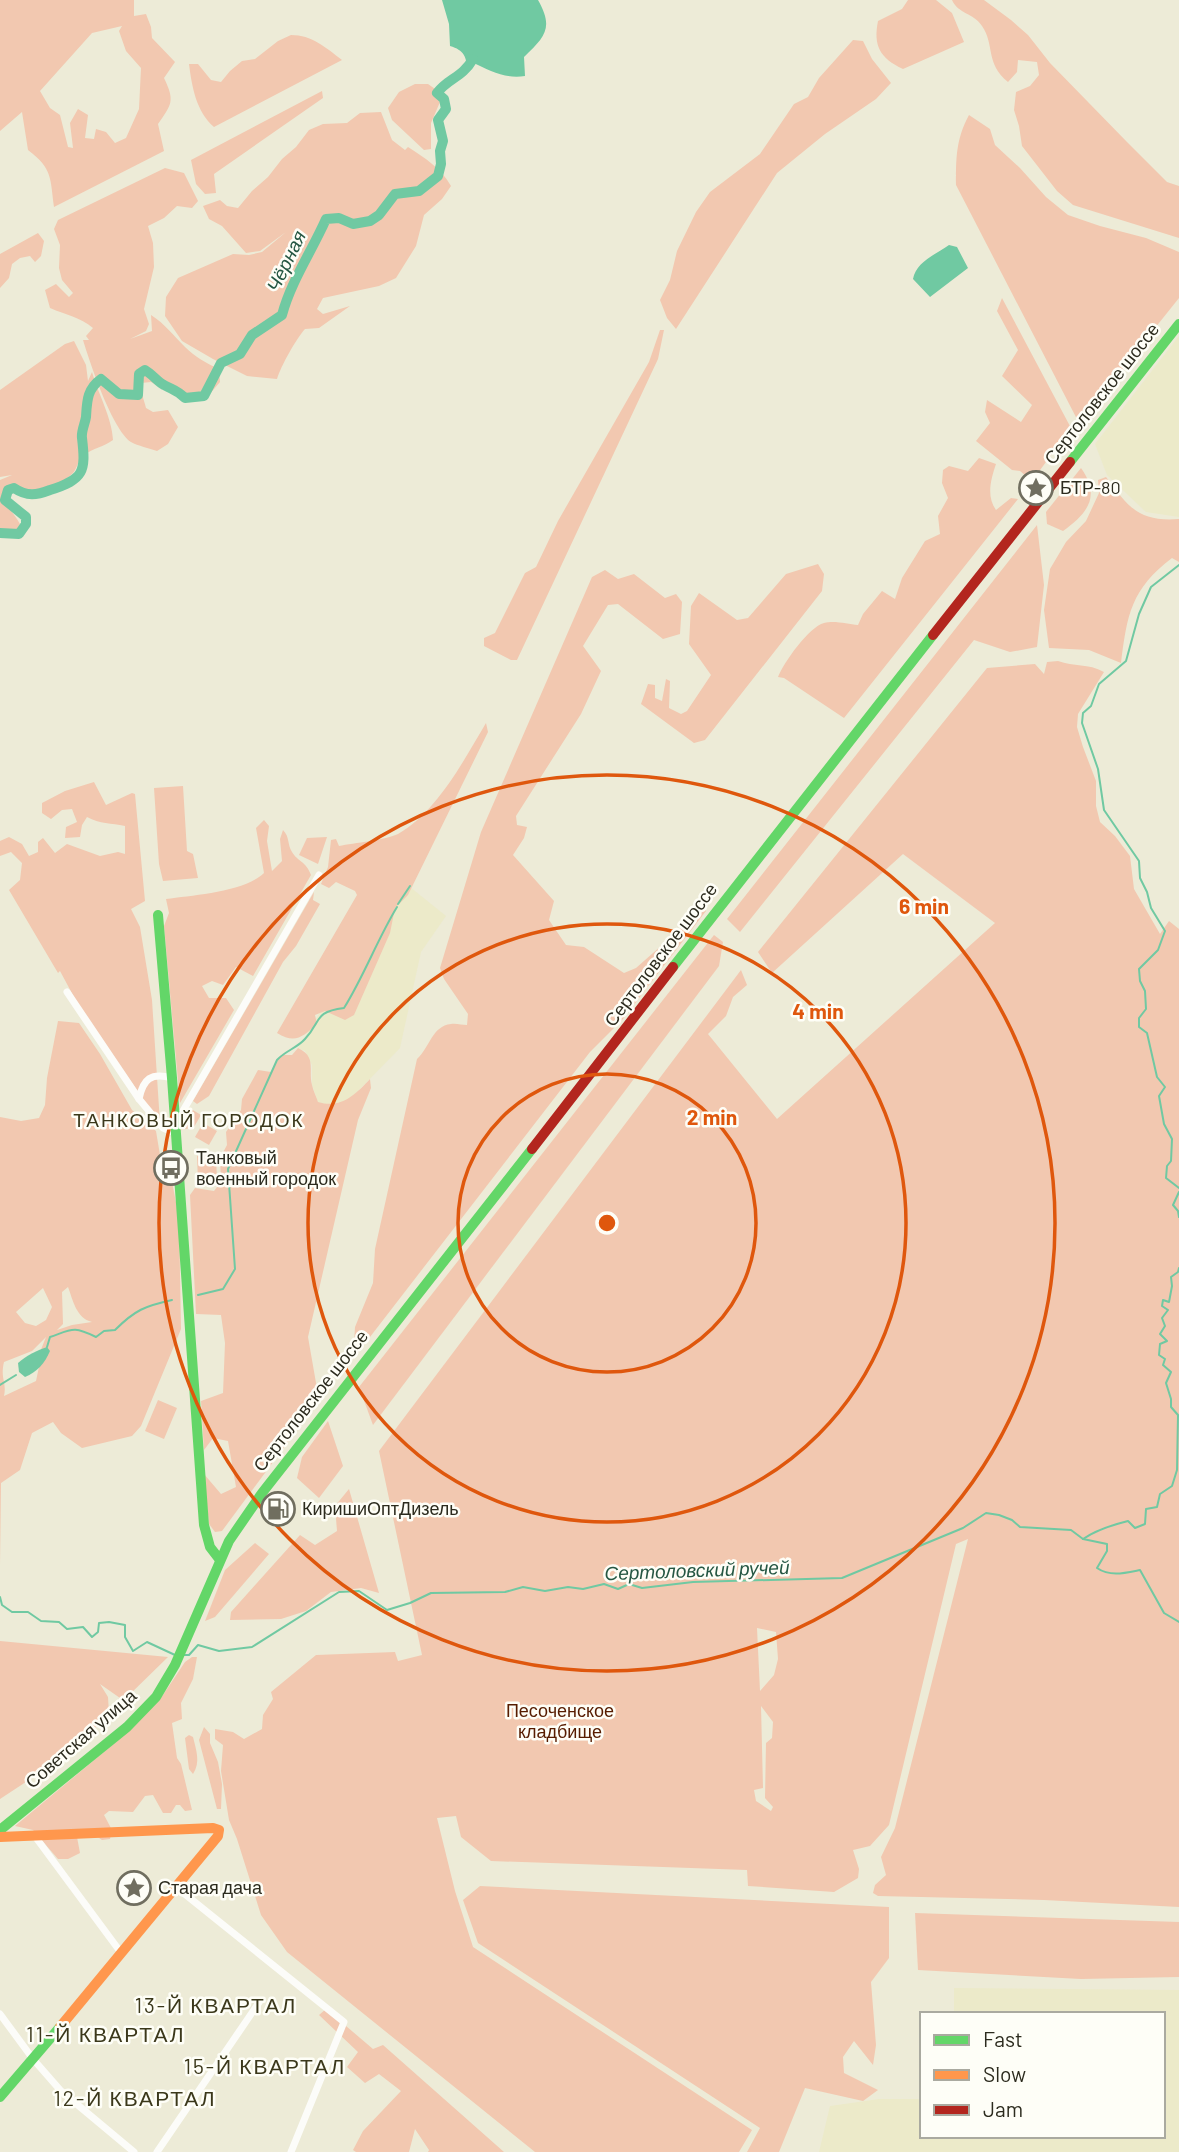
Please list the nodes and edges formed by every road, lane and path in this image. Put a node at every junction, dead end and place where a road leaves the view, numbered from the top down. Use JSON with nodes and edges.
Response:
{"nodes":[{"id":1,"x":1179,"y":324,"type":"edge"},
{"id":2,"x":319,"y":875,"type":"dead end"},
{"id":3,"x":158,"y":915,"type":"dead end"},
{"id":4,"x":67,"y":992,"type":"dead end"},
{"id":5,"x":172,"y":1078,"type":"junction"},
{"id":6,"x":139,"y":1099,"type":"junction"},
{"id":7,"x":175,"y":1130,"type":"junction"},
{"id":8,"x":220,"y":1560,"type":"junction"},
{"id":9,"x":186,"y":1640,"type":"joint"},
{"id":10,"x":0,"y":1830,"type":"edge"},
{"id":11,"x":34,"y":1835,"type":"junction"},
{"id":12,"x":0,"y":1837,"type":"edge"},
{"id":13,"x":176,"y":1887,"type":"junction"},
{"id":14,"x":122,"y":1954,"type":"junction"},
{"id":15,"x":260,"y":2001,"type":"dead end"},
{"id":16,"x":0,"y":2014,"type":"edge"},
{"id":17,"x":33,"y":2059,"type":"junction"},
{"id":18,"x":0,"y":2097,"type":"edge"},
{"id":19,"x":134,"y":2152,"type":"edge"},
{"id":20,"x":156,"y":2152,"type":"edge"},
{"id":21,"x":290,"y":2152,"type":"edge"}],
"edges":[{"from":1,"to":8,"type":"main road","name":"Сертоловское шоссе"},
{"from":2,"to":7,"type":"street"},
{"from":3,"to":5,"type":"main road"},
{"from":4,"to":6,"type":"street"},
{"from":5,"to":6,"type":"street"},
{"from":5,"to":7,"type":"main road"},
{"from":6,"to":7,"type":"street"},
{"from":7,"to":8,"type":"main road"},
{"from":8,"to":9,"type":"main road","name":"Сертоловское шоссе"},
{"from":9,"to":10,"type":"main road","name":"Советская улица"},
{"from":11,"to":12,"type":"main road"},
{"from":11,"to":13,"type":"main road"},
{"from":11,"to":14,"type":"street"},
{"from":13,"to":14,"type":"main road"},
{"from":13,"to":21,"type":"street"},
{"from":14,"to":17,"type":"main road"},
{"from":15,"to":20,"type":"street"},
{"from":16,"to":17,"type":"street"},
{"from":17,"to":18,"type":"main road"},
{"from":17,"to":19,"type":"street"}]}
